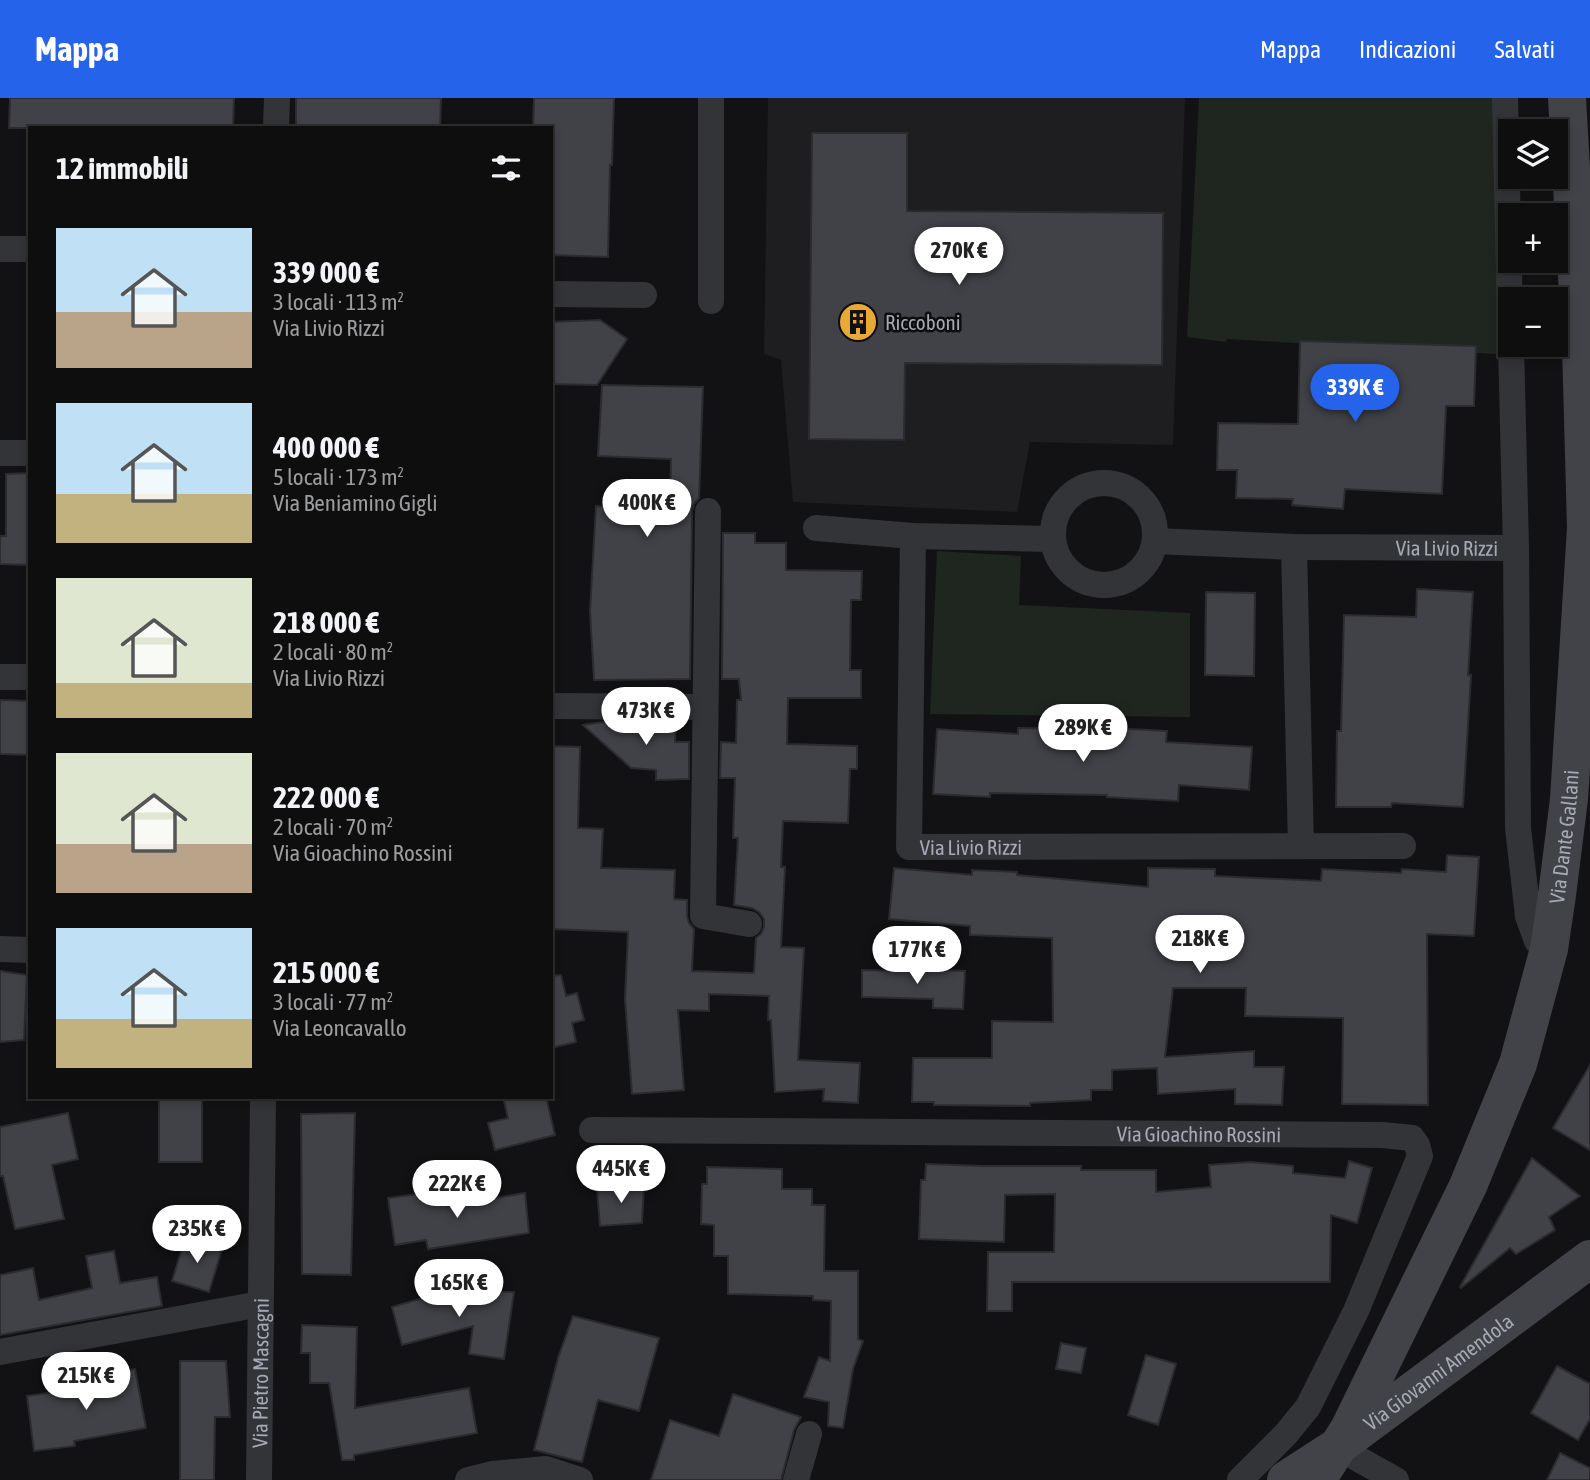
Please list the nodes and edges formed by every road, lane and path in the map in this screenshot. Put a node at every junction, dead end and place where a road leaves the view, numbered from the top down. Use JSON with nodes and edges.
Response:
{"nodes":[{"id":1,"x":277,"y":98,"type":"edge"},
{"id":2,"x":711,"y":98,"type":"edge"},
{"id":3,"x":1505,"y":98,"type":"edge"},
{"id":4,"x":1567,"y":98,"type":"edge"},
{"id":5,"x":276,"y":126,"type":"edge"},
{"id":6,"x":0,"y":249,"type":"edge"},
{"id":7,"x":28,"y":249,"type":"edge"},
{"id":8,"x":1509,"y":287,"type":"edge"},
{"id":9,"x":553,"y":294,"type":"edge"},
{"id":10,"x":644,"y":295,"type":"dead end"},
{"id":11,"x":712,"y":301,"type":"dead end"},
{"id":12,"x":1585,"y":346,"type":"edge"},
{"id":13,"x":1511,"y":357,"type":"edge"},
{"id":14,"x":0,"y":453,"type":"edge"},
{"id":15,"x":28,"y":453,"type":"edge"},
{"id":16,"x":708,"y":511,"type":"dead end"},
{"id":17,"x":816,"y":528,"type":"dead end"},
{"id":18,"x":1588,"y":528,"type":"edge"},
{"id":19,"x":914,"y":536,"type":"junction"},
{"id":20,"x":1054,"y":539,"type":"junction"},
{"id":21,"x":1155,"y":541,"type":"junction"},
{"id":22,"x":1294,"y":547,"type":"junction"},
{"id":23,"x":1516,"y":548,"type":"junction"},
{"id":24,"x":0,"y":677,"type":"edge"},
{"id":25,"x":28,"y":677,"type":"edge"},
{"id":26,"x":553,"y":706,"type":"edge"},
{"id":27,"x":705,"y":707,"type":"junction"},
{"id":28,"x":1301,"y":846,"type":"junction"},
{"id":29,"x":1403,"y":846,"type":"dead end"},
{"id":30,"x":749,"y":924,"type":"dead end"},
{"id":31,"x":1549,"y":949,"type":"junction"},
{"id":32,"x":0,"y":950,"type":"edge"},
{"id":33,"x":28,"y":950,"type":"edge"},
{"id":34,"x":263,"y":1099,"type":"edge"},
{"id":35,"x":592,"y":1130,"type":"dead end"},
{"id":36,"x":1590,"y":1259,"type":"edge"},
{"id":37,"x":260,"y":1304,"type":"junction"},
{"id":38,"x":0,"y":1352,"type":"edge"},
{"id":39,"x":809,"y":1434,"type":"dead end"},
{"id":40,"x":1337,"y":1447,"type":"junction"},
{"id":41,"x":259,"y":1480,"type":"edge"},
{"id":42,"x":468,"y":1480,"type":"edge"},
{"id":43,"x":580,"y":1480,"type":"edge"},
{"id":44,"x":796,"y":1480,"type":"edge"},
{"id":45,"x":1240,"y":1480,"type":"edge"},
{"id":46,"x":1286,"y":1480,"type":"edge"},
{"id":47,"x":1317,"y":1480,"type":"edge"},
{"id":48,"x":1396,"y":1480,"type":"edge"}],
"edges":[{"from":1,"to":5,"type":"street"},
{"from":2,"to":11,"type":"street"},
{"from":3,"to":8,"type":"street"},
{"from":4,"to":12,"type":"street","name":"Via Dante Gallani"},
{"from":6,"to":7,"type":"street"},
{"from":9,"to":10,"type":"street"},
{"from":12,"to":18,"type":"street","name":"Via Dante Gallani"},
{"from":13,"to":23,"type":"street"},
{"from":14,"to":15,"type":"street"},
{"from":16,"to":27,"type":"street"},
{"from":17,"to":19,"type":"street"},
{"from":18,"to":31,"type":"street","name":"Via Dante Gallani"},
{"from":19,"to":20,"type":"street"},
{"from":19,"to":28,"type":"street","name":"Via Livio Rizzi"},
{"from":20,"to":21,"type":"street"},
{"from":20,"to":21,"type":"street"},
{"from":21,"to":22,"type":"street","name":"Via Livio Rizzi"},
{"from":22,"to":23,"type":"street","name":"Via Livio Rizzi"},
{"from":22,"to":28,"type":"street"},
{"from":23,"to":31,"type":"street"},
{"from":24,"to":25,"type":"street"},
{"from":26,"to":27,"type":"street"},
{"from":27,"to":30,"type":"street"},
{"from":28,"to":29,"type":"street","name":"Via Livio Rizzi"},
{"from":31,"to":40,"type":"street","name":"Via Dante Gallani"},
{"from":32,"to":33,"type":"street"},
{"from":34,"to":37,"type":"street","name":"Via Pietro Mascagni"},
{"from":35,"to":45,"type":"street","name":"Via Gioachino Rossini"},
{"from":36,"to":40,"type":"street","name":"Via Giovanni Amendola"},
{"from":37,"to":38,"type":"street"},
{"from":37,"to":41,"type":"street","name":"Via Pietro Mascagni"},
{"from":39,"to":44,"type":"street"},
{"from":40,"to":46,"type":"street","name":"Via Giovanni Amendola"},
{"from":40,"to":47,"type":"street","name":"Via Dante Gallani"},
{"from":40,"to":48,"type":"street"},
{"from":42,"to":43,"type":"street"}]}
